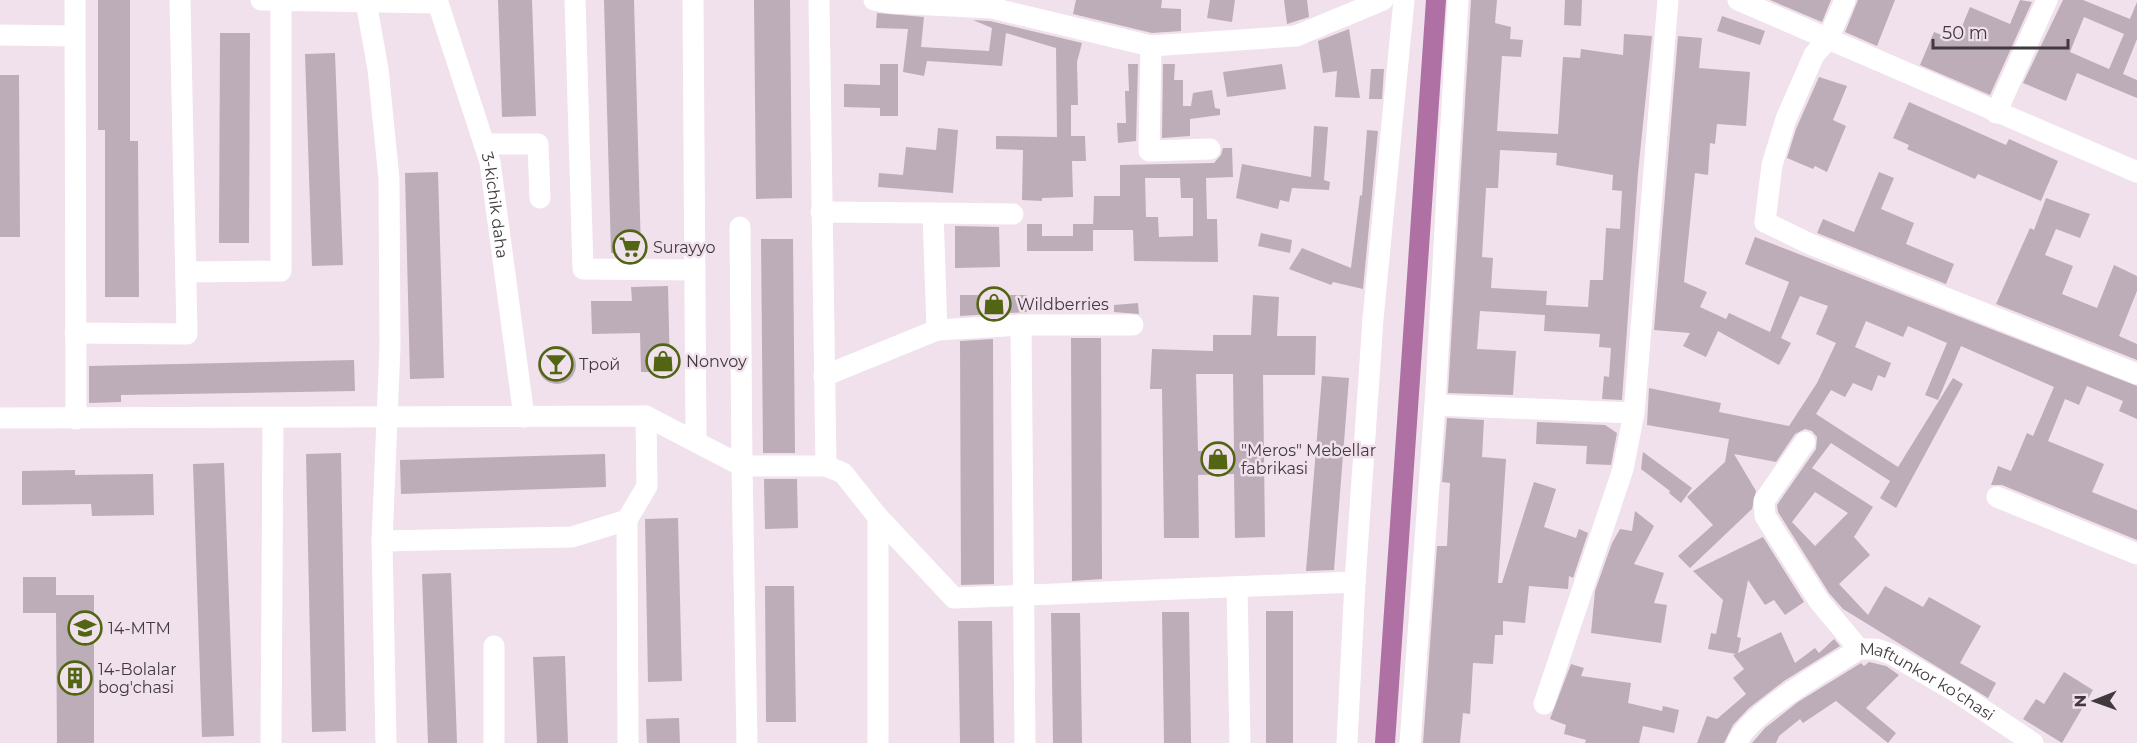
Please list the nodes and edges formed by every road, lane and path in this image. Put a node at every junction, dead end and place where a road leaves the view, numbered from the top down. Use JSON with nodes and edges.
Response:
{"nodes":[{"id":1,"x":75,"y":0,"type":"edge"},
{"id":2,"x":180,"y":0,"type":"edge"},
{"id":3,"x":261,"y":0,"type":"edge"},
{"id":4,"x":281,"y":0,"type":"edge"},
{"id":5,"x":575,"y":0,"type":"edge"},
{"id":6,"x":693,"y":0,"type":"edge"},
{"id":7,"x":819,"y":0,"type":"edge"},
{"id":8,"x":874,"y":0,"type":"edge"},
{"id":9,"x":1383,"y":0,"type":"edge"},
{"id":10,"x":1404,"y":0,"type":"edge"},
{"id":11,"x":1458,"y":0,"type":"edge"},
{"id":12,"x":1668,"y":0,"type":"edge"},
{"id":13,"x":1738,"y":0,"type":"edge"},
{"id":14,"x":1845,"y":0,"type":"edge"},
{"id":15,"x":2047,"y":0,"type":"edge"},
{"id":16,"x":438,"y":1,"type":"edge"},
{"id":17,"x":366,"y":2,"type":"junction"},
{"id":18,"x":0,"y":35,"type":"edge"},
{"id":19,"x":75,"y":36,"type":"junction"},
{"id":20,"x":1828,"y":39,"type":"junction"},
{"id":21,"x":1151,"y":46,"type":"junction"},
{"id":22,"x":1996,"y":113,"type":"junction"},
{"id":23,"x":484,"y":144,"type":"junction"},
{"id":24,"x":1209,"y":149,"type":"dead end"},
{"id":25,"x":2137,"y":172,"type":"edge"},
{"id":26,"x":540,"y":198,"type":"dead end"},
{"id":27,"x":821,"y":212,"type":"junction"},
{"id":28,"x":933,"y":213,"type":"junction"},
{"id":29,"x":1013,"y":214,"type":"dead end"},
{"id":30,"x":740,"y":227,"type":"dead end"},
{"id":31,"x":695,"y":270,"type":"junction"},
{"id":32,"x":186,"y":272,"type":"junction"},
{"id":33,"x":1021,"y":325,"type":"junction"},
{"id":34,"x":1133,"y":326,"type":"dead end"},
{"id":35,"x":937,"y":330,"type":"junction"},
{"id":36,"x":75,"y":333,"type":"junction"},
{"id":37,"x":2137,"y":374,"type":"edge"},
{"id":38,"x":824,"y":376,"type":"junction"},
{"id":39,"x":1435,"y":405,"type":"junction"},
{"id":40,"x":1634,"y":413,"type":"junction"},
{"id":41,"x":646,"y":416,"type":"junction"},
{"id":42,"x":386,"y":417,"type":"junction"},
{"id":43,"x":524,"y":417,"type":"junction"},
{"id":44,"x":0,"y":418,"type":"edge"},
{"id":45,"x":273,"y":418,"type":"junction"},
{"id":46,"x":76,"y":419,"type":"junction"},
{"id":47,"x":696,"y":441,"type":"junction"},
{"id":48,"x":1805,"y":442,"type":"dead end"},
{"id":49,"x":742,"y":466,"type":"junction"},
{"id":50,"x":826,"y":466,"type":"junction"},
{"id":51,"x":1998,"y":497,"type":"dead end"},
{"id":52,"x":878,"y":517,"type":"junction"},
{"id":53,"x":627,"y":520,"type":"junction"},
{"id":54,"x":382,"y":541,"type":"junction"},
{"id":55,"x":2137,"y":554,"type":"edge"},
{"id":56,"x":1355,"y":582,"type":"junction"},
{"id":57,"x":1237,"y":587,"type":"junction"},
{"id":58,"x":1024,"y":595,"type":"junction"},
{"id":59,"x":494,"y":646,"type":"dead end"},
{"id":60,"x":1859,"y":649,"type":"junction"},
{"id":61,"x":1544,"y":704,"type":"dead end"},
{"id":62,"x":271,"y":743,"type":"edge"},
{"id":63,"x":386,"y":743,"type":"edge"},
{"id":64,"x":494,"y":743,"type":"edge"},
{"id":65,"x":628,"y":743,"type":"edge"},
{"id":66,"x":747,"y":743,"type":"edge"},
{"id":67,"x":878,"y":743,"type":"edge"},
{"id":68,"x":1025,"y":743,"type":"edge"},
{"id":69,"x":1240,"y":743,"type":"edge"},
{"id":70,"x":1347,"y":743,"type":"edge"},
{"id":71,"x":1410,"y":743,"type":"edge"},
{"id":72,"x":1737,"y":743,"type":"edge"},
{"id":73,"x":2033,"y":743,"type":"edge"}],
"edges":[{"from":1,"to":19,"type":"street"},
{"from":2,"to":32,"type":"street"},
{"from":3,"to":4,"type":"street"},
{"from":4,"to":17,"type":"street"},
{"from":4,"to":32,"type":"street"},
{"from":5,"to":31,"type":"street"},
{"from":6,"to":31,"type":"street"},
{"from":7,"to":27,"type":"street"},
{"from":8,"to":21,"type":"street"},
{"from":9,"to":21,"type":"street"},
{"from":10,"to":56,"type":"street"},
{"from":11,"to":39,"type":"street"},
{"from":12,"to":40,"type":"street"},
{"from":13,"to":20,"type":"street"},
{"from":14,"to":20,"type":"street"},
{"from":15,"to":22,"type":"street"},
{"from":16,"to":17,"type":"street"},
{"from":16,"to":23,"type":"street","name":"3-kichik daha"},
{"from":17,"to":42,"type":"street"},
{"from":18,"to":19,"type":"street"},
{"from":19,"to":36,"type":"street"},
{"from":20,"to":22,"type":"street"},
{"from":20,"to":37,"type":"street"},
{"from":21,"to":24,"type":"street"},
{"from":22,"to":25,"type":"street"},
{"from":23,"to":26,"type":"street"},
{"from":23,"to":43,"type":"street","name":"3-kichik daha"},
{"from":27,"to":28,"type":"street"},
{"from":27,"to":38,"type":"street"},
{"from":28,"to":29,"type":"street"},
{"from":28,"to":35,"type":"street"},
{"from":30,"to":49,"type":"street"},
{"from":31,"to":47,"type":"street"},
{"from":32,"to":36,"type":"street"},
{"from":33,"to":34,"type":"street"},
{"from":33,"to":35,"type":"street"},
{"from":33,"to":58,"type":"street"},
{"from":35,"to":38,"type":"street"},
{"from":36,"to":46,"type":"street"},
{"from":38,"to":50,"type":"street"},
{"from":39,"to":40,"type":"street"},
{"from":39,"to":71,"type":"street"},
{"from":40,"to":61,"type":"street"},
{"from":41,"to":43,"type":"street"},
{"from":41,"to":47,"type":"street"},
{"from":41,"to":53,"type":"street"},
{"from":42,"to":43,"type":"street"},
{"from":42,"to":45,"type":"street"},
{"from":42,"to":54,"type":"street"},
{"from":44,"to":46,"type":"street"},
{"from":45,"to":46,"type":"street"},
{"from":45,"to":62,"type":"street"},
{"from":47,"to":49,"type":"street"},
{"from":48,"to":60,"type":"street"},
{"from":49,"to":50,"type":"street"},
{"from":49,"to":66,"type":"street"},
{"from":50,"to":52,"type":"street"},
{"from":51,"to":55,"type":"street"},
{"from":52,"to":58,"type":"street"},
{"from":52,"to":67,"type":"street"},
{"from":53,"to":54,"type":"street"},
{"from":53,"to":65,"type":"street"},
{"from":54,"to":63,"type":"street"},
{"from":56,"to":57,"type":"street"},
{"from":56,"to":70,"type":"street"},
{"from":57,"to":58,"type":"street"},
{"from":57,"to":69,"type":"street"},
{"from":58,"to":68,"type":"street"},
{"from":59,"to":64,"type":"street"},
{"from":60,"to":72,"type":"street","name":"Maftunkor ko’chasi"},
{"from":60,"to":73,"type":"street","name":"Maftunkor ko’chasi"}]}
